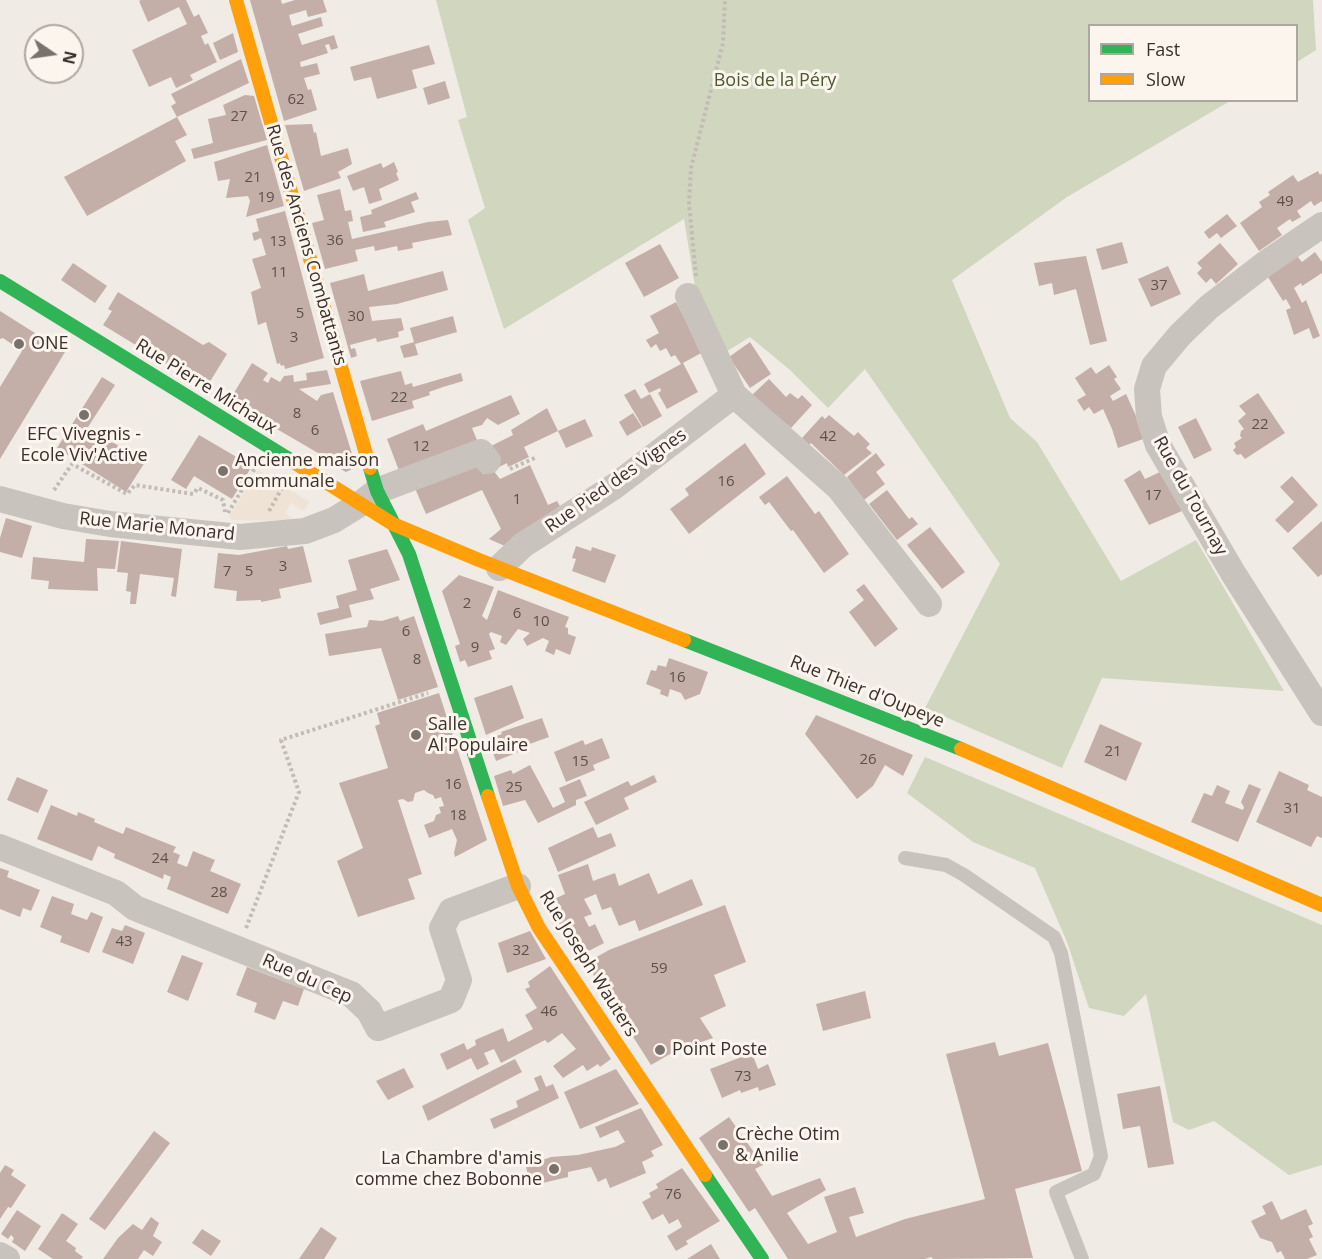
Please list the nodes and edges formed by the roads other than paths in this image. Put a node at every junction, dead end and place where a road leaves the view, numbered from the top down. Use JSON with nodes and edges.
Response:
{"nodes":[{"id":1,"x":236,"y":0,"type":"edge"},
{"id":2,"x":1322,"y":225,"type":"edge"},
{"id":3,"x":0,"y":281,"type":"edge"},
{"id":4,"x":688,"y":296,"type":"road end"},
{"id":5,"x":734,"y":395,"type":"junction"},
{"id":6,"x":488,"y":461,"type":"dead end"},
{"id":7,"x":369,"y":497,"type":"junction"},
{"id":8,"x":0,"y":499,"type":"edge"},
{"id":9,"x":393,"y":524,"type":"junction"},
{"id":10,"x":499,"y":568,"type":"junction"},
{"id":11,"x":929,"y":604,"type":"dead end"},
{"id":12,"x":1322,"y":713,"type":"edge"},
{"id":13,"x":0,"y":847,"type":"edge"},
{"id":14,"x":905,"y":858,"type":"dead end"},
{"id":15,"x":518,"y":886,"type":"junction"},
{"id":16,"x":1322,"y":905,"type":"edge"},
{"id":17,"x":0,"y":1255,"type":"edge"},
{"id":18,"x":7,"y":1259,"type":"edge"},
{"id":19,"x":762,"y":1259,"type":"edge"},
{"id":20,"x":1082,"y":1259,"type":"edge"}],
"edges":[{"from":1,"to":7,"type":"main road","name":"Rue des Anciens Combattants"},
{"from":2,"to":12,"type":"street","name":"Rue du Tournay"},
{"from":3,"to":7,"type":"main road","name":"Rue Pierre Michaux"},
{"from":4,"to":5,"type":"street"},
{"from":5,"to":10,"type":"street","name":"Rue Pied des Vignes"},
{"from":5,"to":11,"type":"street"},
{"from":6,"to":7,"type":"street"},
{"from":7,"to":8,"type":"street","name":"Rue Marie Monard"},
{"from":7,"to":9,"type":"main road","name":"Rue Pierre Michaux"},
{"from":7,"to":9,"type":"main road","name":"Rue des Anciens Combattants"},
{"from":9,"to":10,"type":"main road","name":"Rue Thier d'Oupeye"},
{"from":9,"to":15,"type":"main road","name":"Rue Joseph Wauters"},
{"from":10,"to":16,"type":"main road","name":"Rue Thier d'Oupeye"},
{"from":13,"to":15,"type":"street","name":"Rue du Cep"},
{"from":14,"to":20,"type":"lane"},
{"from":15,"to":19,"type":"main road","name":"Rue Joseph Wauters"},
{"from":17,"to":18,"type":"street"}]}
